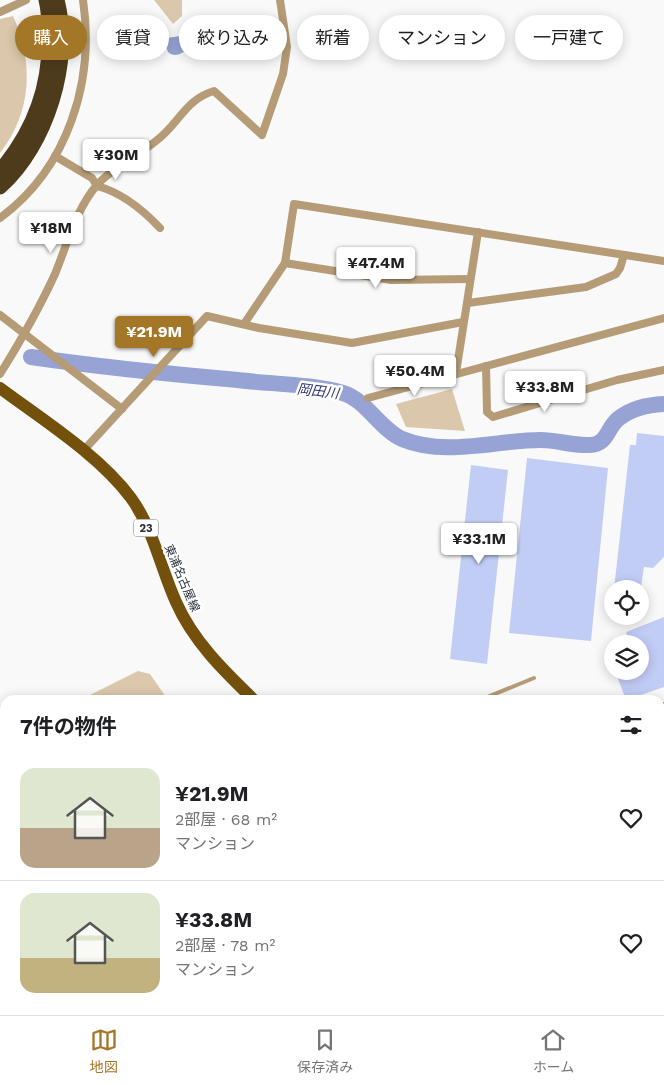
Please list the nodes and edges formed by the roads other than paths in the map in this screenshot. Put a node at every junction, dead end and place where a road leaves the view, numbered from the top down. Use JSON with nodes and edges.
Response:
{"nodes":[{"id":1,"x":26,"y":0,"type":"edge"},
{"id":2,"x":83,"y":0,"type":"edge"},
{"id":3,"x":280,"y":0,"type":"edge"},
{"id":4,"x":53,"y":5,"type":"edge"},
{"id":5,"x":0,"y":12,"type":"edge"},
{"id":6,"x":55,"y":156,"type":"junction"},
{"id":7,"x":0,"y":171,"type":"edge"},
{"id":8,"x":97,"y":186,"type":"junction"},
{"id":9,"x":0,"y":187,"type":"edge"},
{"id":10,"x":0,"y":218,"type":"edge"},
{"id":11,"x":160,"y":228,"type":"dead end"},
{"id":12,"x":478,"y":232,"type":"junction"},
{"id":13,"x":624,"y":254,"type":"junction"},
{"id":14,"x":664,"y":261,"type":"edge"},
{"id":15,"x":285,"y":263,"type":"junction"},
{"id":16,"x":470,"y":279,"type":"junction"},
{"id":17,"x":468,"y":303,"type":"junction"},
{"id":18,"x":0,"y":315,"type":"edge"},
{"id":19,"x":664,"y":318,"type":"edge"},
{"id":20,"x":463,"y":322,"type":"junction"},
{"id":21,"x":244,"y":324,"type":"junction"},
{"id":22,"x":25,"y":334,"type":"junction"},
{"id":23,"x":486,"y":366,"type":"junction"},
{"id":24,"x":664,"y":370,"type":"edge"},
{"id":25,"x":456,"y":373,"type":"junction"},
{"id":26,"x":0,"y":374,"type":"edge"},
{"id":27,"x":0,"y":388,"type":"edge"},
{"id":28,"x":368,"y":398,"type":"dead end"},
{"id":29,"x":122,"y":409,"type":"junction"},
{"id":30,"x":83,"y":451,"type":"junction"},
{"id":31,"x":534,"y":678,"type":"dead end"},
{"id":32,"x":249,"y":695,"type":"edge"},
{"id":33,"x":492,"y":695,"type":"edge"}],
"edges":[{"from":1,"to":5,"type":"street"},
{"from":2,"to":6,"type":"street"},
{"from":3,"to":8,"type":"street"},
{"from":4,"to":7,"type":"highway"},
{"from":4,"to":9,"type":"highway"},
{"from":6,"to":8,"type":"street"},
{"from":6,"to":10,"type":"street"},
{"from":8,"to":11,"type":"street"},
{"from":8,"to":22,"type":"street"},
{"from":12,"to":13,"type":"street"},
{"from":12,"to":15,"type":"street"},
{"from":12,"to":16,"type":"street"},
{"from":13,"to":14,"type":"street"},
{"from":13,"to":17,"type":"street"},
{"from":15,"to":16,"type":"street"},
{"from":15,"to":21,"type":"street"},
{"from":16,"to":17,"type":"street"},
{"from":17,"to":20,"type":"street"},
{"from":18,"to":22,"type":"street"},
{"from":19,"to":23,"type":"street"},
{"from":20,"to":21,"type":"street"},
{"from":20,"to":25,"type":"street"},
{"from":21,"to":29,"type":"street"},
{"from":22,"to":26,"type":"street"},
{"from":22,"to":29,"type":"street"},
{"from":23,"to":24,"type":"street"},
{"from":23,"to":25,"type":"street"},
{"from":25,"to":28,"type":"street"},
{"from":27,"to":30,"type":"main road","name":"東浦名古屋線","number":"23"},
{"from":29,"to":30,"type":"street"},
{"from":30,"to":32,"type":"main road","name":"東浦名古屋線","number":"23"},
{"from":31,"to":33,"type":"lane"}]}
